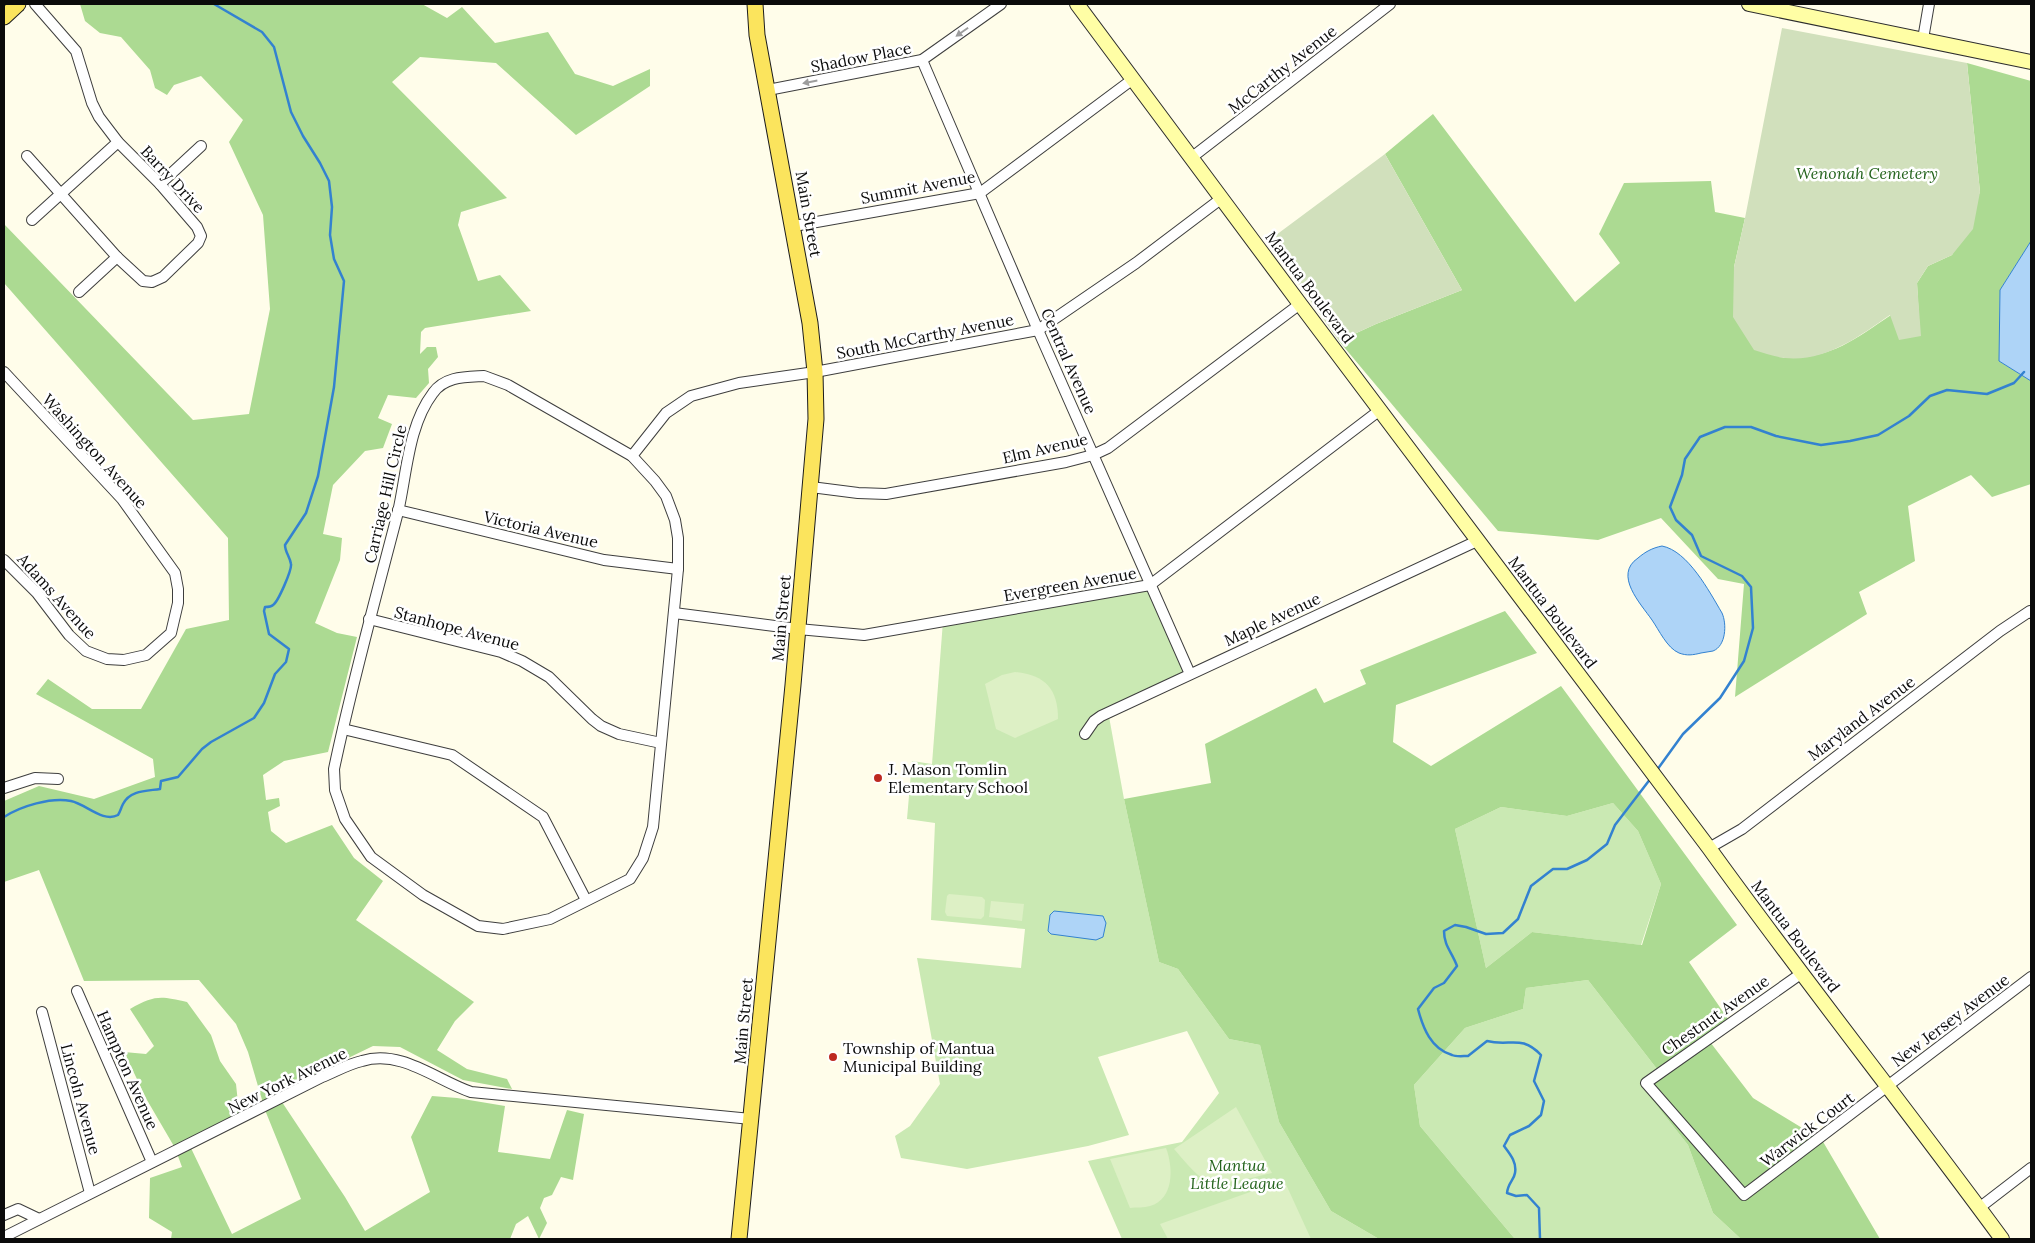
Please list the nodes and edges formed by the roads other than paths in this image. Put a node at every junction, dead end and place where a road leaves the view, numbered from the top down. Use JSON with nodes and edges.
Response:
{"nodes":[{"id":1,"x":18,"y":4,"type":"edge"},
{"id":2,"x":35,"y":4,"type":"edge"},
{"id":3,"x":754,"y":4,"type":"edge"},
{"id":4,"x":1002,"y":4,"type":"edge"},
{"id":5,"x":1077,"y":4,"type":"edge"},
{"id":6,"x":1390,"y":4,"type":"edge"},
{"id":7,"x":1749,"y":4,"type":"edge"},
{"id":8,"x":1929,"y":4,"type":"edge"},
{"id":9,"x":4,"y":17,"type":"edge"},
{"id":10,"x":1923,"y":39,"type":"junction"},
{"id":11,"x":922,"y":60,"type":"junction"},
{"id":12,"x":2031,"y":62,"type":"edge"},
{"id":13,"x":1133,"y":79,"type":"junction"},
{"id":14,"x":768,"y":90,"type":"junction"},
{"id":15,"x":118,"y":142,"type":"junction"},
{"id":16,"x":200,"y":146,"type":"dead end"},
{"id":17,"x":27,"y":156,"type":"dead end"},
{"id":18,"x":1191,"y":158,"type":"junction"},
{"id":19,"x":160,"y":184,"type":"junction"},
{"id":20,"x":980,"y":193,"type":"junction"},
{"id":21,"x":62,"y":194,"type":"junction"},
{"id":22,"x":1216,"y":202,"type":"junction"},
{"id":23,"x":32,"y":220,"type":"dead end"},
{"id":24,"x":794,"y":226,"type":"junction"},
{"id":25,"x":117,"y":257,"type":"junction"},
{"id":26,"x":79,"y":292,"type":"dead end"},
{"id":27,"x":1300,"y":304,"type":"junction"},
{"id":28,"x":1038,"y":330,"type":"junction"},
{"id":29,"x":4,"y":372,"type":"edge"},
{"id":30,"x":815,"y":372,"type":"junction"},
{"id":31,"x":1380,"y":410,"type":"junction"},
{"id":32,"x":1094,"y":455,"type":"junction"},
{"id":33,"x":632,"y":456,"type":"junction"},
{"id":34,"x":811,"y":488,"type":"junction"},
{"id":35,"x":398,"y":510,"type":"junction"},
{"id":36,"x":1478,"y":540,"type":"junction"},
{"id":37,"x":4,"y":560,"type":"edge"},
{"id":38,"x":678,"y":568,"type":"junction"},
{"id":39,"x":1150,"y":585,"type":"junction"},
{"id":40,"x":2031,"y":612,"type":"edge"},
{"id":41,"x":674,"y":613,"type":"junction"},
{"id":42,"x":369,"y":620,"type":"junction"},
{"id":43,"x":798,"y":629,"type":"junction"},
{"id":44,"x":146,"y":656,"type":"joint"},
{"id":45,"x":1190,"y":674,"type":"junction"},
{"id":46,"x":343,"y":729,"type":"junction"},
{"id":47,"x":1085,"y":734,"type":"dead end"},
{"id":48,"x":661,"y":743,"type":"junction"},
{"id":49,"x":58,"y":778,"type":"dead end"},
{"id":50,"x":4,"y":788,"type":"edge"},
{"id":51,"x":1709,"y":848,"type":"junction"},
{"id":52,"x":586,"y":900,"type":"junction"},
{"id":53,"x":1802,"y":973,"type":"junction"},
{"id":54,"x":2031,"y":976,"type":"edge"},
{"id":55,"x":77,"y":991,"type":"dead end"},
{"id":56,"x":42,"y":1012,"type":"dead end"},
{"id":57,"x":1888,"y":1086,"type":"junction"},
{"id":58,"x":751,"y":1119,"type":"junction"},
{"id":59,"x":152,"y":1162,"type":"junction"},
{"id":60,"x":2031,"y":1168,"type":"edge"},
{"id":61,"x":90,"y":1193,"type":"junction"},
{"id":62,"x":1744,"y":1195,"type":"joint"},
{"id":63,"x":1979,"y":1208,"type":"junction"},
{"id":64,"x":4,"y":1215,"type":"edge"},
{"id":65,"x":39,"y":1219,"type":"junction"},
{"id":66,"x":4,"y":1237,"type":"edge"},
{"id":67,"x":739,"y":1239,"type":"edge"},
{"id":68,"x":2002,"y":1239,"type":"edge"}],
"edges":[{"from":1,"to":9,"type":"main road"},
{"from":2,"to":15,"type":"street","name":"Barry Drive"},
{"from":3,"to":14,"type":"main road","name":"Main Street"},
{"from":4,"to":11,"type":"street","name":"Shadow Place","one_way":true},
{"from":5,"to":13,"type":"main road","name":"Mantua Boulevard"},
{"from":6,"to":18,"type":"street","name":"McCarthy Avenue"},
{"from":7,"to":10,"type":"main road"},
{"from":8,"to":10,"type":"street"},
{"from":10,"to":12,"type":"main road"},
{"from":11,"to":14,"type":"street","name":"Shadow Place","one_way":true},
{"from":11,"to":20,"type":"street","name":"Central Avenue"},
{"from":13,"to":18,"type":"main road","name":"Mantua Boulevard"},
{"from":13,"to":20,"type":"street","name":"Summit Avenue"},
{"from":14,"to":24,"type":"main road","name":"Main Street"},
{"from":15,"to":19,"type":"street","name":"Barry Drive"},
{"from":15,"to":21,"type":"street"},
{"from":16,"to":19,"type":"street"},
{"from":17,"to":21,"type":"street","name":"Barry Drive"},
{"from":18,"to":22,"type":"main road","name":"Mantua Boulevard"},
{"from":19,"to":25,"type":"street","name":"Barry Drive"},
{"from":20,"to":24,"type":"street","name":"Summit Avenue"},
{"from":20,"to":28,"type":"street","name":"Central Avenue"},
{"from":21,"to":23,"type":"street"},
{"from":21,"to":25,"type":"street","name":"Barry Drive"},
{"from":22,"to":27,"type":"main road","name":"Mantua Boulevard"},
{"from":22,"to":28,"type":"street","name":"South McCarthy Avenue"},
{"from":24,"to":30,"type":"main road","name":"Main Street"},
{"from":25,"to":26,"type":"street"},
{"from":27,"to":31,"type":"main road","name":"Mantua Boulevard"},
{"from":27,"to":32,"type":"street","name":"Elm Avenue"},
{"from":28,"to":30,"type":"street","name":"South McCarthy Avenue"},
{"from":28,"to":32,"type":"street","name":"Central Avenue"},
{"from":29,"to":44,"type":"street","name":"Washington Avenue"},
{"from":30,"to":33,"type":"street","name":"South McCarthy Avenue"},
{"from":30,"to":34,"type":"main road","name":"Main Street"},
{"from":31,"to":36,"type":"main road","name":"Mantua Boulevard"},
{"from":31,"to":39,"type":"street","name":"Evergreen Avenue"},
{"from":32,"to":34,"type":"street","name":"Elm Avenue"},
{"from":32,"to":39,"type":"street","name":"Central Avenue"},
{"from":33,"to":35,"type":"street","name":"Carriage Hill Circle"},
{"from":33,"to":38,"type":"street","name":"Carriage Hill Circle"},
{"from":34,"to":43,"type":"main road","name":"Main Street"},
{"from":35,"to":38,"type":"street","name":"Victoria Avenue"},
{"from":35,"to":42,"type":"street","name":"Carriage Hill Circle"},
{"from":36,"to":45,"type":"street","name":"Maple Avenue"},
{"from":36,"to":51,"type":"main road","name":"Mantua Boulevard"},
{"from":37,"to":44,"type":"street","name":"Adams Avenue"},
{"from":38,"to":41,"type":"street","name":"Carriage Hill Circle"},
{"from":39,"to":43,"type":"street","name":"Evergreen Avenue"},
{"from":39,"to":45,"type":"street","name":"Central Avenue"},
{"from":40,"to":51,"type":"street","name":"Maryland Avenue"},
{"from":41,"to":43,"type":"street","name":"Evergreen Avenue"},
{"from":41,"to":48,"type":"street","name":"Carriage Hill Circle"},
{"from":42,"to":46,"type":"street","name":"Carriage Hill Circle"},
{"from":42,"to":48,"type":"street","name":"Stanhope Avenue"},
{"from":43,"to":58,"type":"main road","name":"Main Street"},
{"from":45,"to":47,"type":"street","name":"Maple Avenue"},
{"from":46,"to":52,"type":"street"},
{"from":46,"to":52,"type":"street","name":"Carriage Hill Circle"},
{"from":48,"to":52,"type":"street","name":"Carriage Hill Circle"},
{"from":49,"to":50,"type":"street"},
{"from":51,"to":53,"type":"main road","name":"Mantua Boulevard"},
{"from":53,"to":57,"type":"main road","name":"Mantua Boulevard"},
{"from":53,"to":62,"type":"street","name":"Chestnut Avenue"},
{"from":54,"to":57,"type":"street","name":"New Jersey Avenue"},
{"from":55,"to":59,"type":"street","name":"Hampton Avenue"},
{"from":56,"to":61,"type":"street","name":"Lincoln Avenue"},
{"from":57,"to":62,"type":"street","name":"Warwick Court"},
{"from":57,"to":63,"type":"main road","name":"Mantua Boulevard"},
{"from":58,"to":59,"type":"street","name":"New York Avenue"},
{"from":58,"to":67,"type":"main road","name":"Main Street"},
{"from":59,"to":61,"type":"street","name":"New York Avenue"},
{"from":60,"to":63,"type":"street"},
{"from":61,"to":65,"type":"street","name":"New York Avenue"},
{"from":63,"to":68,"type":"main road","name":"Mantua Boulevard"},
{"from":64,"to":65,"type":"street"},
{"from":65,"to":66,"type":"street","name":"New York Avenue"}]}
